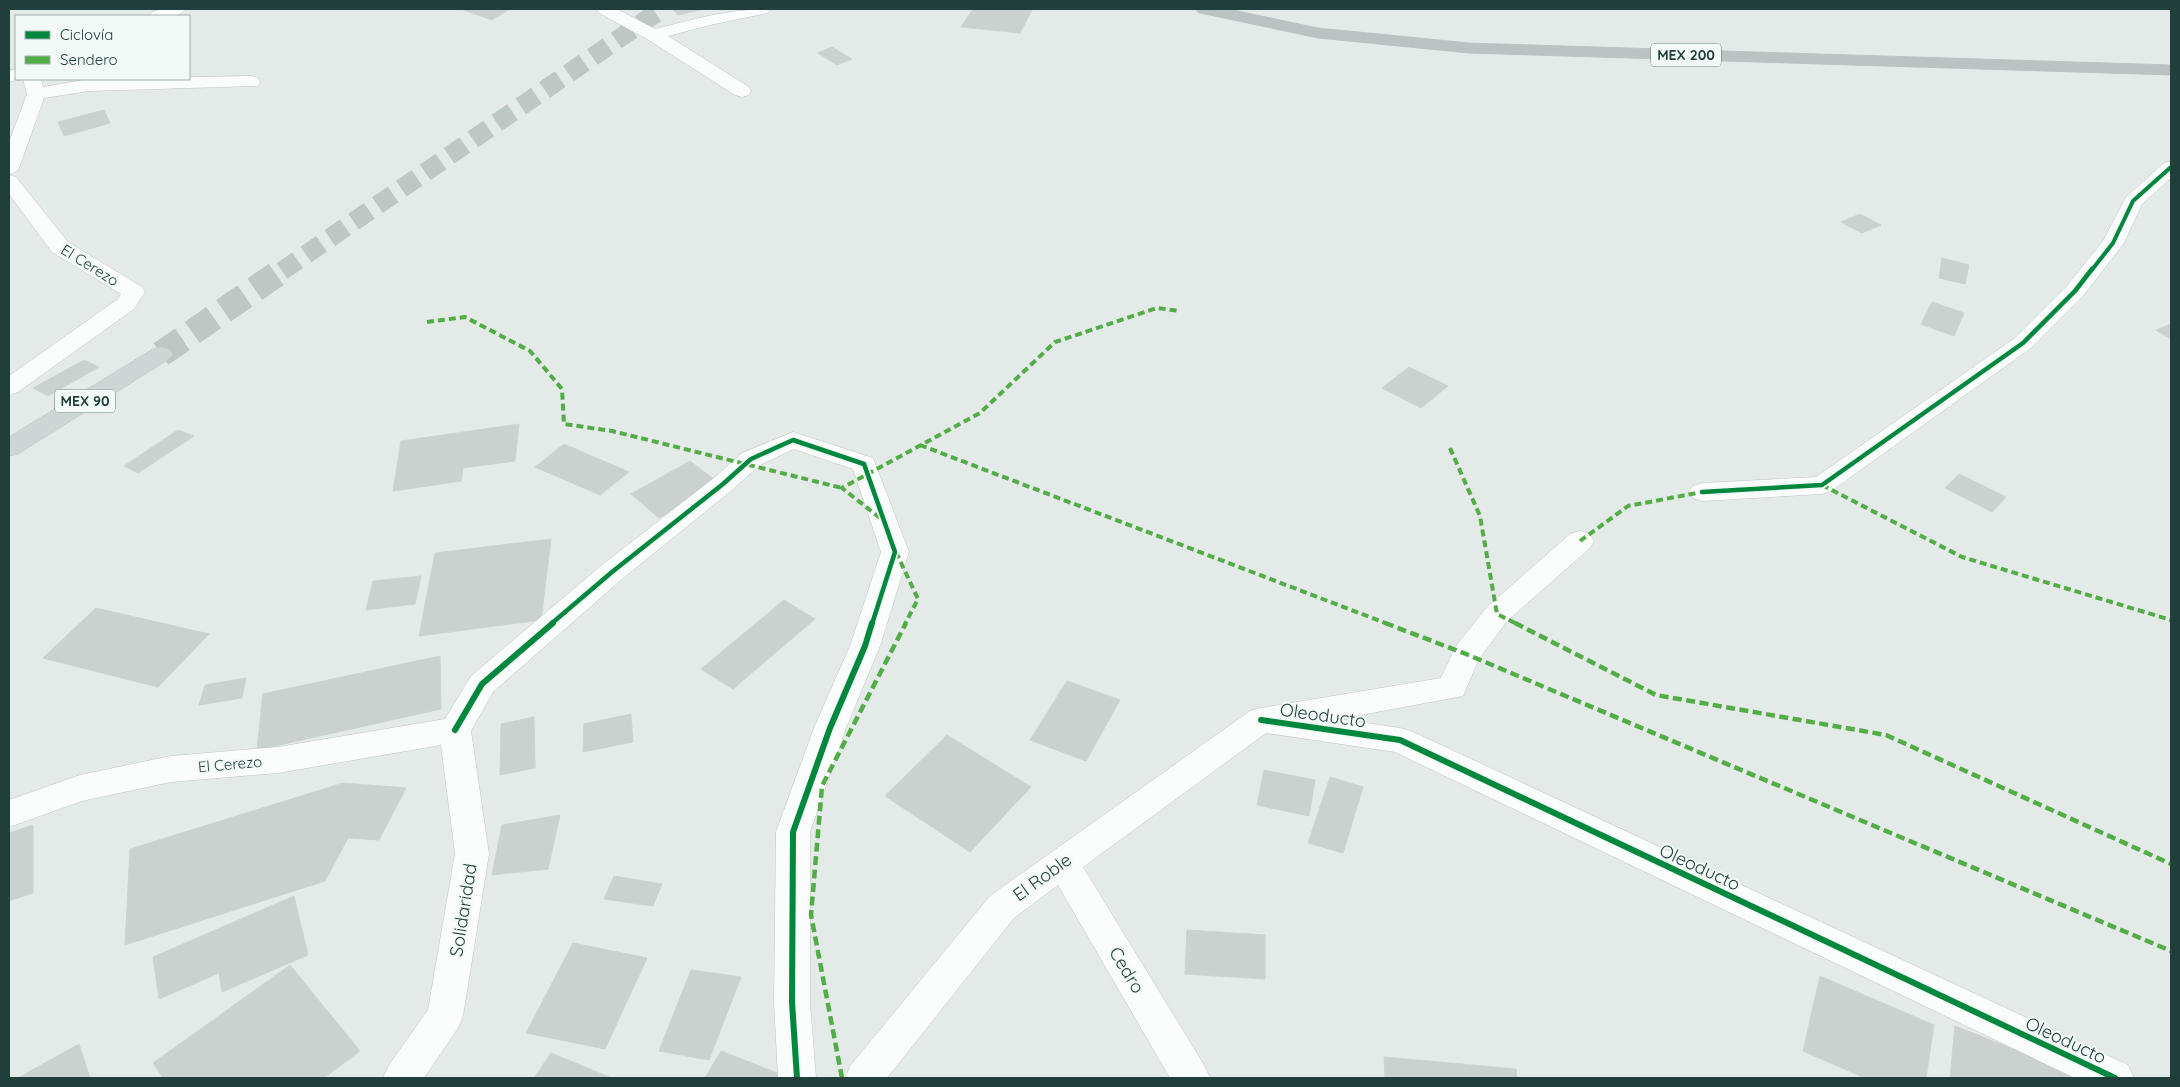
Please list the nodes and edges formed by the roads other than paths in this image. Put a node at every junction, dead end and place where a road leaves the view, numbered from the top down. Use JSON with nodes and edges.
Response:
{"nodes":[{"id":1,"x":177,"y":9,"type":"edge"},
{"id":2,"x":605,"y":9,"type":"edge"},
{"id":3,"x":762,"y":9,"type":"edge"},
{"id":4,"x":1205,"y":9,"type":"edge"},
{"id":5,"x":161,"y":15,"type":"edge"},
{"id":6,"x":653,"y":36,"type":"junction"},
{"id":7,"x":2171,"y":70,"type":"edge"},
{"id":8,"x":252,"y":82,"type":"dead end"},
{"id":9,"x":34,"y":86,"type":"edge"},
{"id":10,"x":742,"y":91,"type":"dead end"},
{"id":11,"x":2171,"y":167,"type":"edge"},
{"id":12,"x":9,"y":168,"type":"edge"},
{"id":13,"x":9,"y":181,"type":"edge"},
{"id":14,"x":161,"y":354,"type":"tunnel mouth"},
{"id":15,"x":9,"y":387,"type":"edge"},
{"id":16,"x":9,"y":448,"type":"edge"},
{"id":17,"x":1702,"y":492,"type":"dead end"},
{"id":18,"x":1580,"y":541,"type":"dead end"},
{"id":19,"x":1261,"y":720,"type":"junction"},
{"id":20,"x":455,"y":730,"type":"junction"},
{"id":21,"x":9,"y":814,"type":"edge"},
{"id":22,"x":1062,"y":863,"type":"junction"},
{"id":23,"x":402,"y":1078,"type":"edge"},
{"id":24,"x":797,"y":1078,"type":"edge"},
{"id":25,"x":864,"y":1078,"type":"edge"},
{"id":26,"x":1190,"y":1078,"type":"edge"},
{"id":27,"x":2115,"y":1078,"type":"edge"}],
"edges":[{"from":1,"to":5,"type":"street"},
{"from":2,"to":6,"type":"street"},
{"from":3,"to":6,"type":"street"},
{"from":4,"to":7,"type":"highway","number":"MEX 200"},
{"from":6,"to":10,"type":"street"},
{"from":8,"to":9,"type":"street"},
{"from":9,"to":12,"type":"street"},
{"from":11,"to":17,"type":"street"},
{"from":13,"to":15,"type":"street","name":"El Cerezo"},
{"from":14,"to":16,"type":"main road","number":"MEX 90"},
{"from":18,"to":19,"type":"street"},
{"from":19,"to":22,"type":"street","name":"El Roble"},
{"from":19,"to":27,"type":"street","name":"Oleoducto"},
{"from":20,"to":21,"type":"street","name":"El Cerezo"},
{"from":20,"to":23,"type":"street","name":"Solidaridad"},
{"from":20,"to":24,"type":"street"},
{"from":22,"to":25,"type":"street","name":"El Roble"},
{"from":22,"to":26,"type":"street","name":"Cedro"}]}
